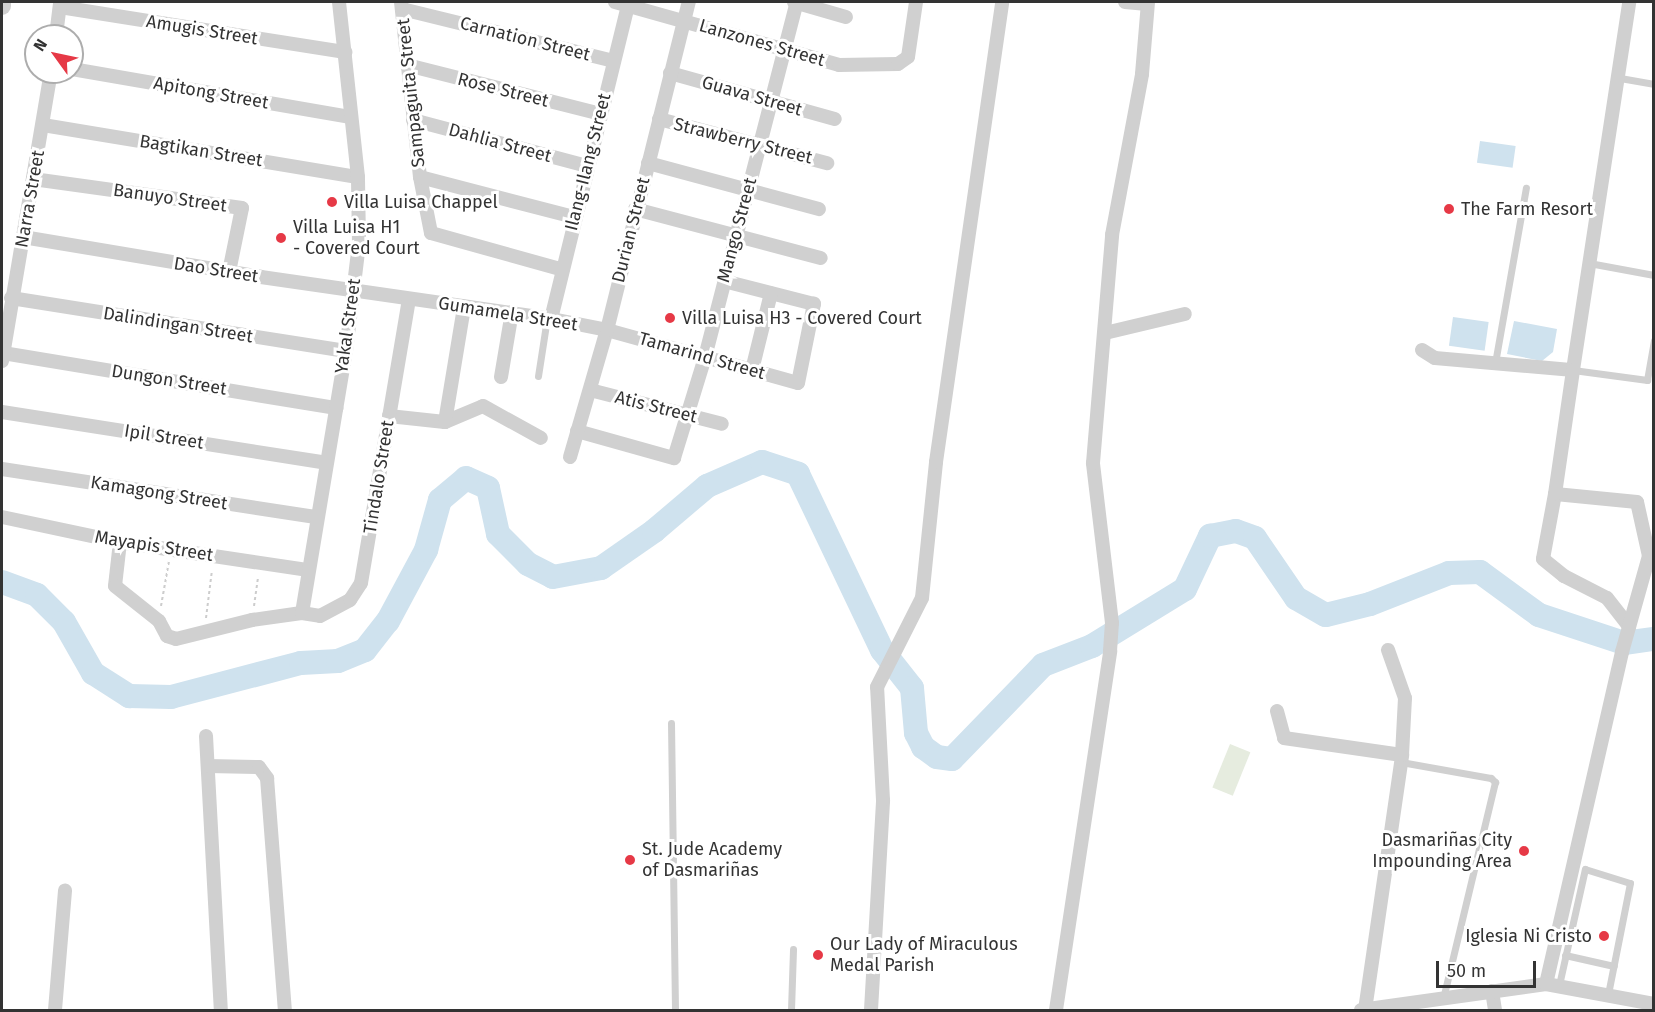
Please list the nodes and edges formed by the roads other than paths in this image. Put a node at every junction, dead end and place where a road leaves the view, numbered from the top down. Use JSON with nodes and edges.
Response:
{"nodes":[{"id":1,"x":2,"y":2,"type":"edge"},
{"id":2,"x":339,"y":2,"type":"edge"},
{"id":3,"x":690,"y":2,"type":"edge"},
{"id":4,"x":796,"y":2,"type":"edge"},
{"id":5,"x":916,"y":2,"type":"edge"},
{"id":6,"x":1002,"y":2,"type":"edge"},
{"id":7,"x":1125,"y":2,"type":"edge"},
{"id":8,"x":1629,"y":2,"type":"edge"},
{"id":9,"x":624,"y":3,"type":"edge"},
{"id":10,"x":1148,"y":3,"type":"edge"},
{"id":11,"x":60,"y":4,"type":"edge"},
{"id":12,"x":401,"y":5,"type":"edge"},
{"id":13,"x":2,"y":6,"type":"edge"},
{"id":14,"x":846,"y":17,"type":"dead end"},
{"id":15,"x":684,"y":21,"type":"junction"},
{"id":16,"x":58,"y":24,"type":"edge"},
{"id":17,"x":785,"y":49,"type":"junction"},
{"id":18,"x":345,"y":52,"type":"junction"},
{"id":19,"x":614,"y":61,"type":"junction"},
{"id":20,"x":407,"y":66,"type":"junction"},
{"id":21,"x":84,"y":71,"type":"edge"},
{"id":22,"x":670,"y":73,"type":"junction"},
{"id":23,"x":1620,"y":78,"type":"junction"},
{"id":24,"x":49,"y":84,"type":"edge"},
{"id":25,"x":1653,"y":84,"type":"edge"},
{"id":26,"x":771,"y":102,"type":"junction"},
{"id":27,"x":600,"y":114,"type":"junction"},
{"id":28,"x":351,"y":117,"type":"junction"},
{"id":29,"x":835,"y":119,"type":"dead end"},
{"id":30,"x":413,"y":120,"type":"junction"},
{"id":31,"x":659,"y":120,"type":"junction"},
{"id":32,"x":43,"y":125,"type":"junction"},
{"id":33,"x":759,"y":147,"type":"junction"},
{"id":34,"x":827,"y":162,"type":"dead end"},
{"id":35,"x":648,"y":163,"type":"junction"},
{"id":36,"x":587,"y":166,"type":"junction"},
{"id":37,"x":358,"y":177,"type":"junction"},
{"id":38,"x":420,"y":177,"type":"junction"},
{"id":39,"x":33,"y":179,"type":"junction"},
{"id":40,"x":1526,"y":188,"type":"dead end"},
{"id":41,"x":747,"y":192,"type":"junction"},
{"id":42,"x":635,"y":209,"type":"junction"},
{"id":43,"x":819,"y":209,"type":"dead end"},
{"id":44,"x":574,"y":217,"type":"junction"},
{"id":45,"x":736,"y":236,"type":"junction"},
{"id":46,"x":23,"y":237,"type":"junction"},
{"id":47,"x":821,"y":258,"type":"dead end"},
{"id":48,"x":1589,"y":263,"type":"junction"},
{"id":49,"x":560,"y":269,"type":"junction"},
{"id":50,"x":229,"y":272,"type":"junction"},
{"id":51,"x":1653,"y":275,"type":"edge"},
{"id":52,"x":724,"y":281,"type":"junction"},
{"id":53,"x":354,"y":290,"type":"junction"},
{"id":54,"x":771,"y":293,"type":"junction"},
{"id":55,"x":11,"y":298,"type":"junction"},
{"id":56,"x":409,"y":299,"type":"junction"},
{"id":57,"x":464,"y":307,"type":"junction"},
{"id":58,"x":512,"y":312,"type":"junction"},
{"id":59,"x":1185,"y":314,"type":"dead end"},
{"id":60,"x":549,"y":319,"type":"junction"},
{"id":61,"x":607,"y":330,"type":"junction"},
{"id":62,"x":1105,"y":333,"type":"junction"},
{"id":63,"x":1653,"y":341,"type":"edge"},
{"id":64,"x":1422,"y":350,"type":"dead end"},
{"id":65,"x":346,"y":351,"type":"junction"},
{"id":66,"x":2,"y":357,"type":"edge"},
{"id":67,"x":705,"y":357,"type":"junction"},
{"id":68,"x":1495,"y":363,"type":"junction"},
{"id":69,"x":752,"y":370,"type":"junction"},
{"id":70,"x":1573,"y":370,"type":"junction"},
{"id":71,"x":537,"y":376,"type":"dead end"},
{"id":72,"x":501,"y":377,"type":"dead end"},
{"id":73,"x":590,"y":390,"type":"junction"},
{"id":74,"x":336,"y":408,"type":"junction"},
{"id":75,"x":2,"y":412,"type":"edge"},
{"id":76,"x":689,"y":415,"type":"junction"},
{"id":77,"x":389,"y":416,"type":"junction"},
{"id":78,"x":445,"y":422,"type":"junction"},
{"id":79,"x":722,"y":424,"type":"dead end"},
{"id":80,"x":577,"y":431,"type":"junction"},
{"id":81,"x":541,"y":438,"type":"dead end"},
{"id":82,"x":570,"y":457,"type":"dead end"},
{"id":83,"x":326,"y":463,"type":"junction"},
{"id":84,"x":2,"y":469,"type":"edge"},
{"id":85,"x":1554,"y":494,"type":"junction"},
{"id":86,"x":2,"y":517,"type":"edge"},
{"id":87,"x":317,"y":517,"type":"junction"},
{"id":88,"x":120,"y":542,"type":"junction"},
{"id":89,"x":307,"y":570,"type":"junction"},
{"id":90,"x":302,"y":613,"type":"junction"},
{"id":91,"x":1628,"y":629,"type":"junction"},
{"id":92,"x":1388,"y":650,"type":"dead end"},
{"id":93,"x":1277,"y":711,"type":"dead end"},
{"id":94,"x":671,"y":723,"type":"dead end"},
{"id":95,"x":206,"y":736,"type":"dead end"},
{"id":96,"x":1401,"y":759,"type":"junction"},
{"id":97,"x":208,"y":766,"type":"junction"},
{"id":98,"x":65,"y":890,"type":"dead end"},
{"id":99,"x":793,"y":949,"type":"dead end"},
{"id":100,"x":1565,"y":955,"type":"junction"},
{"id":101,"x":1614,"y":966,"type":"junction"},
{"id":102,"x":1553,"y":984,"type":"junction"},
{"id":103,"x":1492,"y":992,"type":"junction"},
{"id":104,"x":1608,"y":994,"type":"junction"},
{"id":105,"x":1443,"y":999,"type":"junction"},
{"id":106,"x":1653,"y":1004,"type":"edge"},
{"id":107,"x":1382,"y":1009,"type":"edge"},
{"id":108,"x":1363,"y":1010,"type":"edge"},
{"id":109,"x":55,"y":1011,"type":"edge"},
{"id":110,"x":221,"y":1011,"type":"edge"},
{"id":111,"x":285,"y":1011,"type":"edge"},
{"id":112,"x":675,"y":1011,"type":"edge"},
{"id":113,"x":791,"y":1011,"type":"edge"},
{"id":114,"x":871,"y":1011,"type":"edge"},
{"id":115,"x":1056,"y":1011,"type":"edge"},
{"id":116,"x":1495,"y":1011,"type":"edge"}],
"edges":[{"from":1,"to":13,"type":"street"},
{"from":2,"to":18,"type":"street","name":"Yakal Street"},
{"from":3,"to":15,"type":"street","name":"Durian Street"},
{"from":4,"to":14,"type":"street"},
{"from":4,"to":17,"type":"street","name":"Mango Street"},
{"from":5,"to":17,"type":"street","name":"Lanzones Street"},
{"from":6,"to":114,"type":"street"},
{"from":7,"to":10,"type":"street"},
{"from":8,"to":23,"type":"street"},
{"from":9,"to":15,"type":"street","name":"Lanzones Street"},
{"from":9,"to":19,"type":"street","name":"Ilang-Ilang Street"},
{"from":10,"to":62,"type":"street"},
{"from":11,"to":16,"type":"street"},
{"from":11,"to":18,"type":"street","name":"Amugis Street"},
{"from":12,"to":19,"type":"street","name":"Carnation Street"},
{"from":12,"to":20,"type":"street","name":"Sampaguita Street"},
{"from":15,"to":17,"type":"street","name":"Lanzones Street"},
{"from":15,"to":22,"type":"street","name":"Durian Street"},
{"from":17,"to":26,"type":"street","name":"Mango Street"},
{"from":18,"to":28,"type":"street","name":"Yakal Street"},
{"from":19,"to":27,"type":"street","name":"Ilang-Ilang Street"},
{"from":20,"to":27,"type":"street","name":"Rose Street"},
{"from":20,"to":30,"type":"street","name":"Sampaguita Street"},
{"from":21,"to":28,"type":"street","name":"Apitong Street"},
{"from":22,"to":26,"type":"street","name":"Guava Street"},
{"from":22,"to":31,"type":"street","name":"Durian Street"},
{"from":23,"to":25,"type":"lane"},
{"from":23,"to":48,"type":"street"},
{"from":24,"to":32,"type":"street","name":"Narra Street"},
{"from":26,"to":29,"type":"street","name":"Guava Street"},
{"from":26,"to":33,"type":"street","name":"Mango Street"},
{"from":27,"to":36,"type":"street","name":"Ilang-Ilang Street"},
{"from":28,"to":37,"type":"street","name":"Yakal Street"},
{"from":30,"to":36,"type":"street","name":"Dahlia Street"},
{"from":30,"to":38,"type":"street","name":"Sampaguita Street"},
{"from":31,"to":33,"type":"street","name":"Strawberry Street"},
{"from":31,"to":35,"type":"street","name":"Durian Street"},
{"from":32,"to":37,"type":"street","name":"Bagtikan Street"},
{"from":32,"to":39,"type":"street","name":"Narra Street"},
{"from":33,"to":34,"type":"street","name":"Strawberry Street"},
{"from":33,"to":41,"type":"street","name":"Mango Street"},
{"from":35,"to":41,"type":"street"},
{"from":35,"to":42,"type":"street","name":"Durian Street"},
{"from":36,"to":44,"type":"street","name":"Ilang-Ilang Street"},
{"from":37,"to":53,"type":"street","name":"Yakal Street"},
{"from":38,"to":44,"type":"street"},
{"from":38,"to":49,"type":"street","name":"Sampaguita Street"},
{"from":39,"to":46,"type":"street","name":"Narra Street"},
{"from":39,"to":50,"type":"street","name":"Banuyo Street"},
{"from":40,"to":68,"type":"lane"},
{"from":41,"to":43,"type":"street"},
{"from":41,"to":45,"type":"street","name":"Mango Street"},
{"from":42,"to":45,"type":"street"},
{"from":42,"to":61,"type":"street","name":"Durian Street"},
{"from":44,"to":49,"type":"street","name":"Ilang-Ilang Street"},
{"from":45,"to":47,"type":"street"},
{"from":45,"to":52,"type":"street","name":"Mango Street"},
{"from":46,"to":50,"type":"street","name":"Dao Street"},
{"from":46,"to":55,"type":"street","name":"Narra Street"},
{"from":48,"to":51,"type":"lane"},
{"from":48,"to":70,"type":"street"},
{"from":49,"to":60,"type":"street","name":"Ilang-Ilang Street"},
{"from":50,"to":53,"type":"street","name":"Dao Street"},
{"from":52,"to":54,"type":"street"},
{"from":52,"to":67,"type":"street","name":"Mango Street"},
{"from":53,"to":56,"type":"street","name":"Dao Street"},
{"from":53,"to":65,"type":"street","name":"Yakal Street"},
{"from":54,"to":69,"type":"street"},
{"from":54,"to":69,"type":"street","name":"Tamarind Street"},
{"from":55,"to":65,"type":"street","name":"Dalindingan Street"},
{"from":55,"to":66,"type":"street","name":"Narra Street"},
{"from":56,"to":57,"type":"street","name":"Gumamela Street"},
{"from":56,"to":77,"type":"street","name":"Tindalo Street"},
{"from":57,"to":58,"type":"street","name":"Gumamela Street"},
{"from":57,"to":78,"type":"street"},
{"from":58,"to":60,"type":"street","name":"Gumamela Street"},
{"from":58,"to":72,"type":"street"},
{"from":59,"to":62,"type":"street"},
{"from":60,"to":61,"type":"street","name":"Gumamela Street"},
{"from":60,"to":71,"type":"lane"},
{"from":61,"to":67,"type":"street","name":"Tamarind Street"},
{"from":61,"to":73,"type":"street","name":"Durian Street"},
{"from":62,"to":115,"type":"street"},
{"from":63,"to":70,"type":"lane"},
{"from":64,"to":68,"type":"street"},
{"from":65,"to":74,"type":"street","name":"Yakal Street"},
{"from":66,"to":74,"type":"street","name":"Dungon Street"},
{"from":67,"to":69,"type":"street","name":"Tamarind Street"},
{"from":67,"to":76,"type":"street","name":"Mango Street"},
{"from":68,"to":70,"type":"street"},
{"from":70,"to":85,"type":"street"},
{"from":73,"to":76,"type":"street","name":"Atis Street"},
{"from":73,"to":80,"type":"street","name":"Durian Street"},
{"from":74,"to":83,"type":"street","name":"Yakal Street"},
{"from":75,"to":83,"type":"street","name":"Ipil Street"},
{"from":76,"to":79,"type":"street","name":"Atis Street"},
{"from":76,"to":80,"type":"street","name":"Mango Street"},
{"from":77,"to":78,"type":"street"},
{"from":77,"to":90,"type":"street","name":"Tindalo Street"},
{"from":78,"to":81,"type":"street"},
{"from":80,"to":82,"type":"street","name":"Durian Street"},
{"from":83,"to":87,"type":"street","name":"Yakal Street"},
{"from":84,"to":87,"type":"street","name":"Kamagong Street"},
{"from":85,"to":91,"type":"street"},
{"from":85,"to":91,"type":"street"},
{"from":86,"to":88,"type":"street","name":"Mayapis Street"},
{"from":87,"to":89,"type":"street","name":"Yakal Street"},
{"from":88,"to":89,"type":"street","name":"Mayapis Street"},
{"from":88,"to":90,"type":"street","name":"Tindalo Street"},
{"from":89,"to":90,"type":"street","name":"Yakal Street"},
{"from":91,"to":102,"type":"street"},
{"from":92,"to":96,"type":"street"},
{"from":93,"to":96,"type":"street"},
{"from":94,"to":112,"type":"lane"},
{"from":95,"to":97,"type":"street"},
{"from":96,"to":105,"type":"lane"},
{"from":96,"to":108,"type":"street"},
{"from":97,"to":110,"type":"street"},
{"from":97,"to":111,"type":"street"},
{"from":98,"to":109,"type":"street"},
{"from":99,"to":113,"type":"lane"},
{"from":100,"to":101,"type":"lane"},
{"from":100,"to":101,"type":"lane"},
{"from":100,"to":102,"type":"lane"},
{"from":101,"to":104,"type":"lane"},
{"from":102,"to":103,"type":"street"},
{"from":102,"to":104,"type":"street"},
{"from":103,"to":105,"type":"street"},
{"from":103,"to":116,"type":"street"},
{"from":104,"to":106,"type":"street"},
{"from":105,"to":107,"type":"street"},
{"from":107,"to":108,"type":"street"}]}
